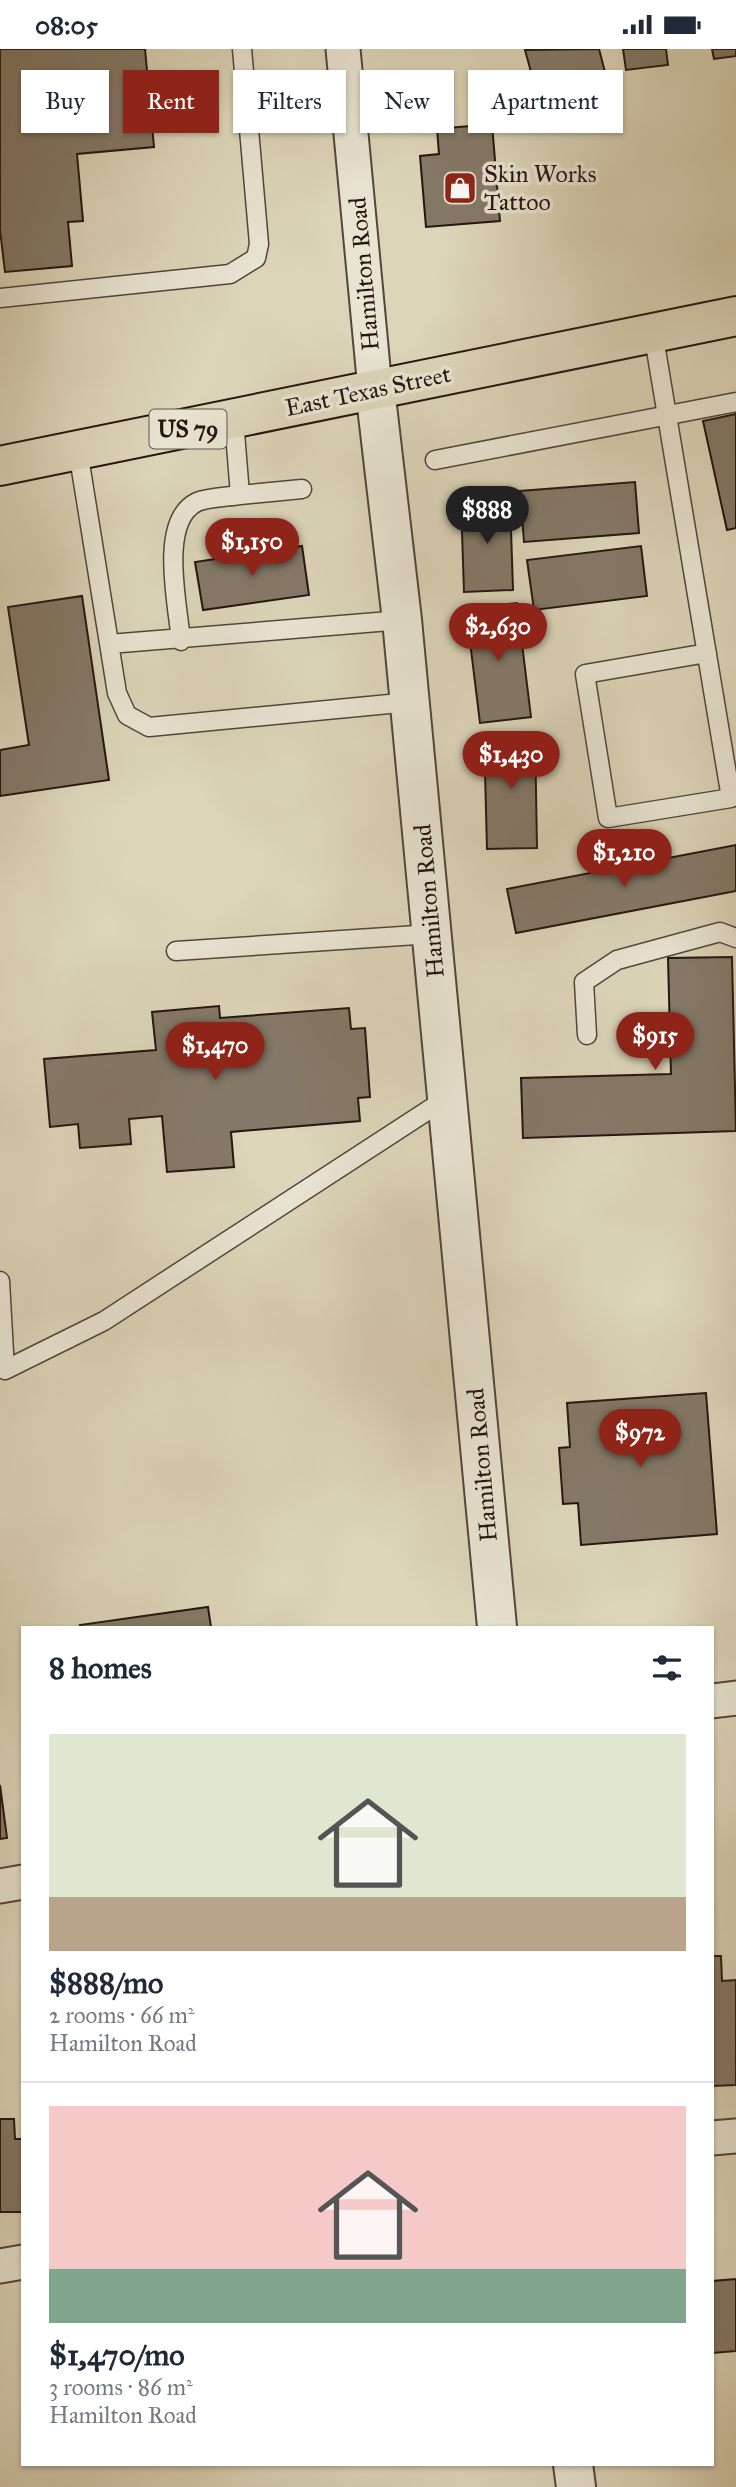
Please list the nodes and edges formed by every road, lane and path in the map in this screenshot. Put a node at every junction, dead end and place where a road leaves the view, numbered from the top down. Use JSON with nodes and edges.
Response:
{"nodes":[{"id":1,"x":242,"y":49,"type":"edge"},
{"id":2,"x":343,"y":49,"type":"edge"},
{"id":3,"x":0,"y":298,"type":"edge"},
{"id":4,"x":736,"y":316,"type":"edge"},
{"id":5,"x":653,"y":333,"type":"junction"},
{"id":6,"x":375,"y":389,"type":"junction"},
{"id":7,"x":736,"y":402,"type":"edge"},
{"id":8,"x":667,"y":415,"type":"junction"},
{"id":9,"x":234,"y":420,"type":"junction"},
{"id":10,"x":78,"y":451,"type":"junction"},
{"id":11,"x":435,"y":460,"type":"dead end"},
{"id":12,"x":0,"y":466,"type":"edge"},
{"id":13,"x":302,"y":489,"type":"dead end"},
{"id":14,"x":240,"y":495,"type":"junction"},
{"id":15,"x":402,"y":620,"type":"junction"},
{"id":16,"x":181,"y":641,"type":"junction"},
{"id":17,"x":109,"y":645,"type":"junction"},
{"id":18,"x":707,"y":653,"type":"junction"},
{"id":19,"x":410,"y":702,"type":"junction"},
{"id":20,"x":432,"y":934,"type":"junction"},
{"id":21,"x":736,"y":938,"type":"edge"},
{"id":22,"x":176,"y":951,"type":"dead end"},
{"id":23,"x":587,"y":1035,"type":"dead end"},
{"id":24,"x":447,"y":1098,"type":"junction"},
{"id":25,"x":0,"y":1281,"type":"edge"},
{"id":26,"x":497,"y":1626,"type":"edge"},
{"id":27,"x":736,"y":1698,"type":"edge"},
{"id":28,"x":714,"y":1701,"type":"edge"},
{"id":29,"x":21,"y":1882,"type":"edge"},
{"id":30,"x":0,"y":1886,"type":"edge"},
{"id":31,"x":736,"y":2136,"type":"edge"},
{"id":32,"x":714,"y":2138,"type":"edge"},
{"id":33,"x":21,"y":2262,"type":"edge"},
{"id":34,"x":0,"y":2266,"type":"edge"},
{"id":35,"x":573,"y":2466,"type":"edge"},
{"id":36,"x":576,"y":2487,"type":"edge"}],
"edges":[{"from":1,"to":3,"type":"lane"},
{"from":2,"to":6,"type":"street","name":"Hamilton Road"},
{"from":4,"to":5,"type":"main road","name":"East Texas Street","number":"US 79"},
{"from":5,"to":6,"type":"main road","name":"East Texas Street","number":"US 79"},
{"from":5,"to":8,"type":"lane"},
{"from":6,"to":9,"type":"main road","name":"East Texas Street","number":"US 79"},
{"from":6,"to":15,"type":"street","name":"Hamilton Road"},
{"from":7,"to":8,"type":"lane"},
{"from":8,"to":11,"type":"lane"},
{"from":8,"to":18,"type":"lane"},
{"from":9,"to":10,"type":"main road","name":"East Texas Street","number":"US 79"},
{"from":9,"to":14,"type":"lane"},
{"from":10,"to":12,"type":"main road","name":"East Texas Street","number":"US 79"},
{"from":10,"to":17,"type":"lane"},
{"from":13,"to":14,"type":"lane"},
{"from":14,"to":16,"type":"lane"},
{"from":15,"to":16,"type":"lane"},
{"from":15,"to":19,"type":"street","name":"Hamilton Road"},
{"from":16,"to":17,"type":"lane"},
{"from":17,"to":19,"type":"lane"},
{"from":18,"to":18,"type":"lane"},
{"from":19,"to":20,"type":"street","name":"Hamilton Road"},
{"from":20,"to":22,"type":"lane"},
{"from":20,"to":24,"type":"street","name":"Hamilton Road"},
{"from":21,"to":23,"type":"lane"},
{"from":24,"to":25,"type":"lane"},
{"from":24,"to":26,"type":"street","name":"Hamilton Road"},
{"from":27,"to":28,"type":"street"},
{"from":29,"to":30,"type":"street"},
{"from":31,"to":32,"type":"street"},
{"from":33,"to":34,"type":"street"},
{"from":35,"to":36,"type":"street"}]}
